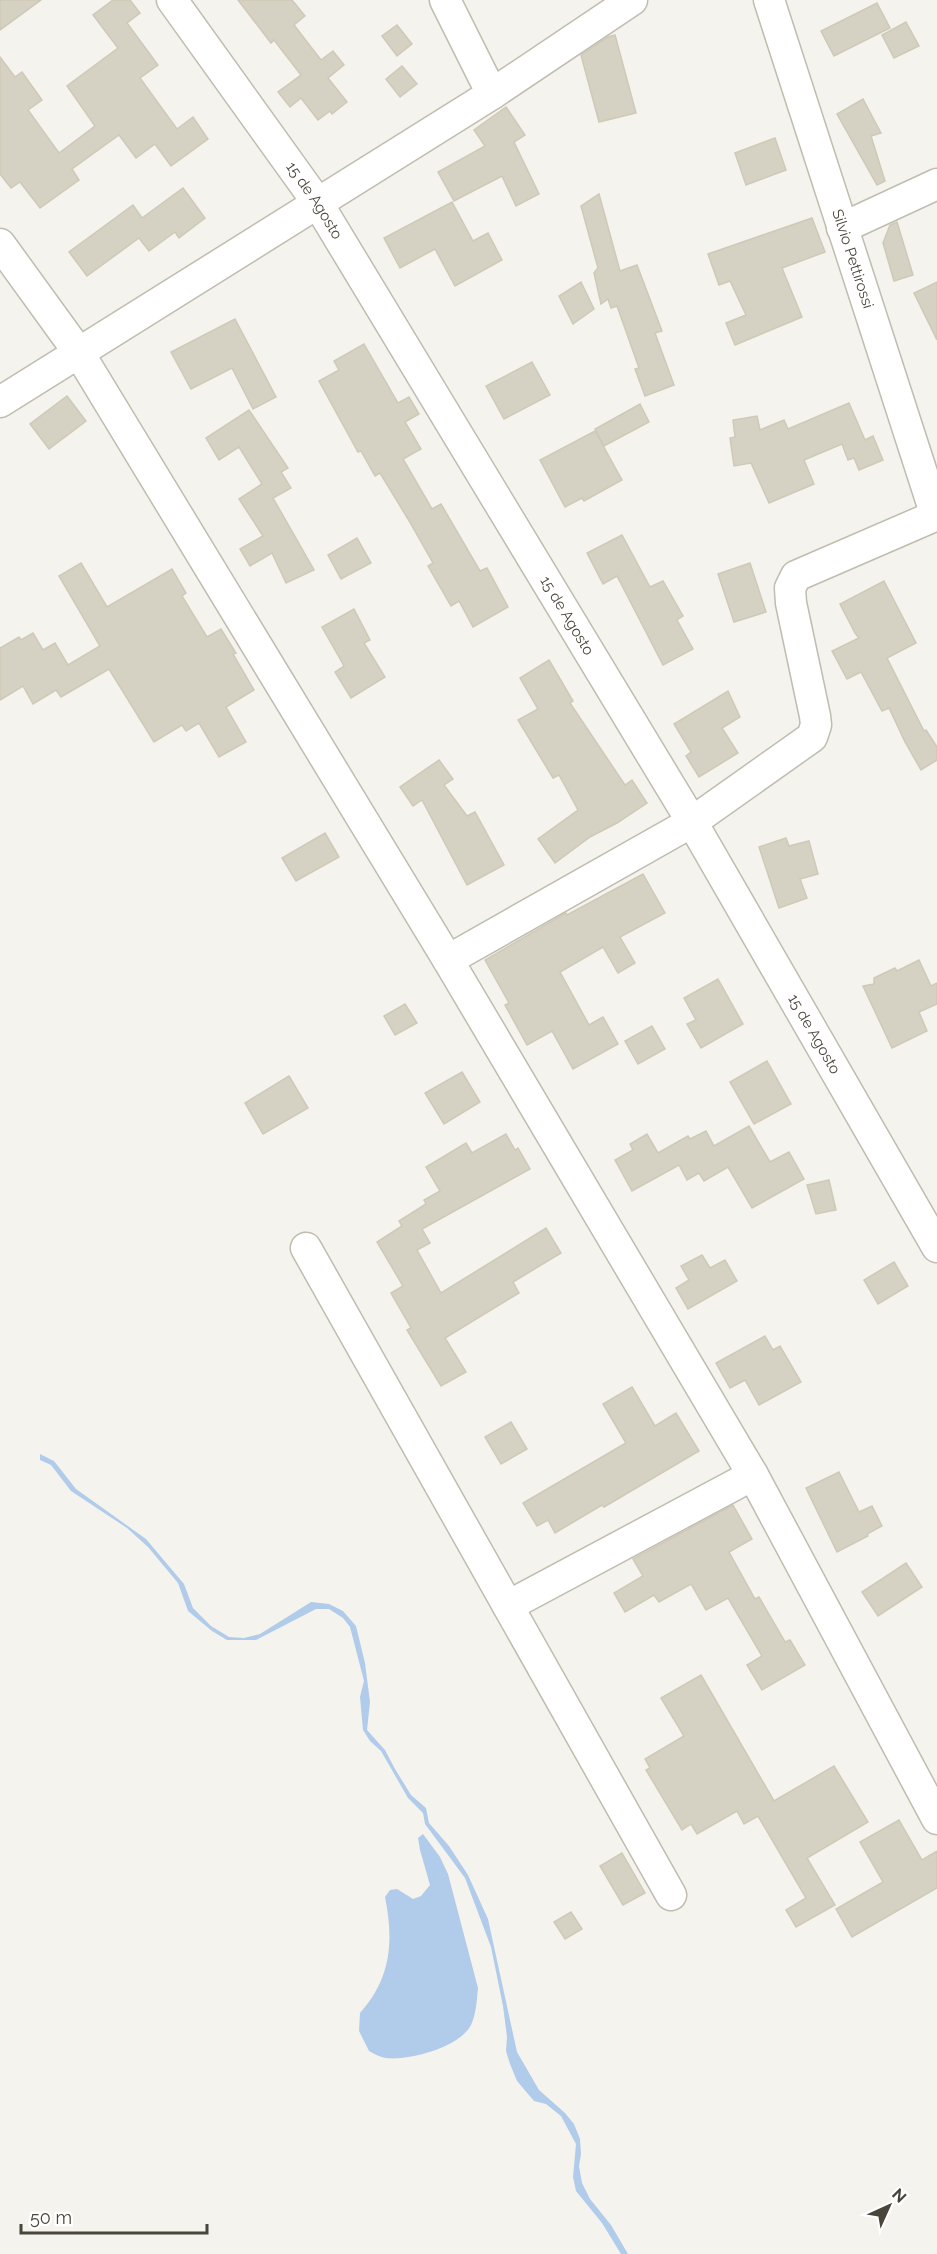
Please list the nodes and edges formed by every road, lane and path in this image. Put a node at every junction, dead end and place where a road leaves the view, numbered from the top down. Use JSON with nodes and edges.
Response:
{"nodes":[{"id":1,"x":172,"y":0,"type":"edge"},
{"id":2,"x":446,"y":0,"type":"edge"},
{"id":3,"x":632,"y":0,"type":"edge"},
{"id":4,"x":769,"y":0,"type":"edge"},
{"id":5,"x":492,"y":94,"type":"junction"},
{"id":6,"x":937,"y":184,"type":"edge"},
{"id":7,"x":317,"y":202,"type":"junction"},
{"id":8,"x":843,"y":228,"type":"junction"},
{"id":9,"x":0,"y":244,"type":"edge"},
{"id":10,"x":79,"y":353,"type":"junction"},
{"id":11,"x":0,"y":402,"type":"edge"},
{"id":12,"x":937,"y":515,"type":"edge"},
{"id":13,"x":692,"y":822,"type":"junction"},
{"id":14,"x":448,"y":960,"type":"junction"},
{"id":15,"x":937,"y":1247,"type":"edge"},
{"id":16,"x":306,"y":1248,"type":"dead end"},
{"id":17,"x":753,"y":1475,"type":"junction"},
{"id":18,"x":508,"y":1606,"type":"junction"},
{"id":19,"x":937,"y":1819,"type":"edge"},
{"id":20,"x":671,"y":1895,"type":"dead end"}],
"edges":[{"from":1,"to":7,"type":"street","name":"15 de Agosto"},
{"from":2,"to":5,"type":"street"},
{"from":3,"to":5,"type":"street"},
{"from":4,"to":8,"type":"street","name":"Silvio Pettirossi"},
{"from":5,"to":7,"type":"street"},
{"from":6,"to":8,"type":"street"},
{"from":7,"to":10,"type":"street"},
{"from":7,"to":13,"type":"street","name":"15 de Agosto"},
{"from":8,"to":12,"type":"street","name":"Silvio Pettirossi"},
{"from":9,"to":10,"type":"street"},
{"from":10,"to":11,"type":"street"},
{"from":10,"to":14,"type":"street"},
{"from":12,"to":13,"type":"street"},
{"from":13,"to":14,"type":"street"},
{"from":13,"to":15,"type":"street","name":"15 de Agosto"},
{"from":14,"to":17,"type":"street"},
{"from":16,"to":18,"type":"street"},
{"from":17,"to":18,"type":"street"},
{"from":17,"to":19,"type":"street"},
{"from":18,"to":20,"type":"street"}]}
